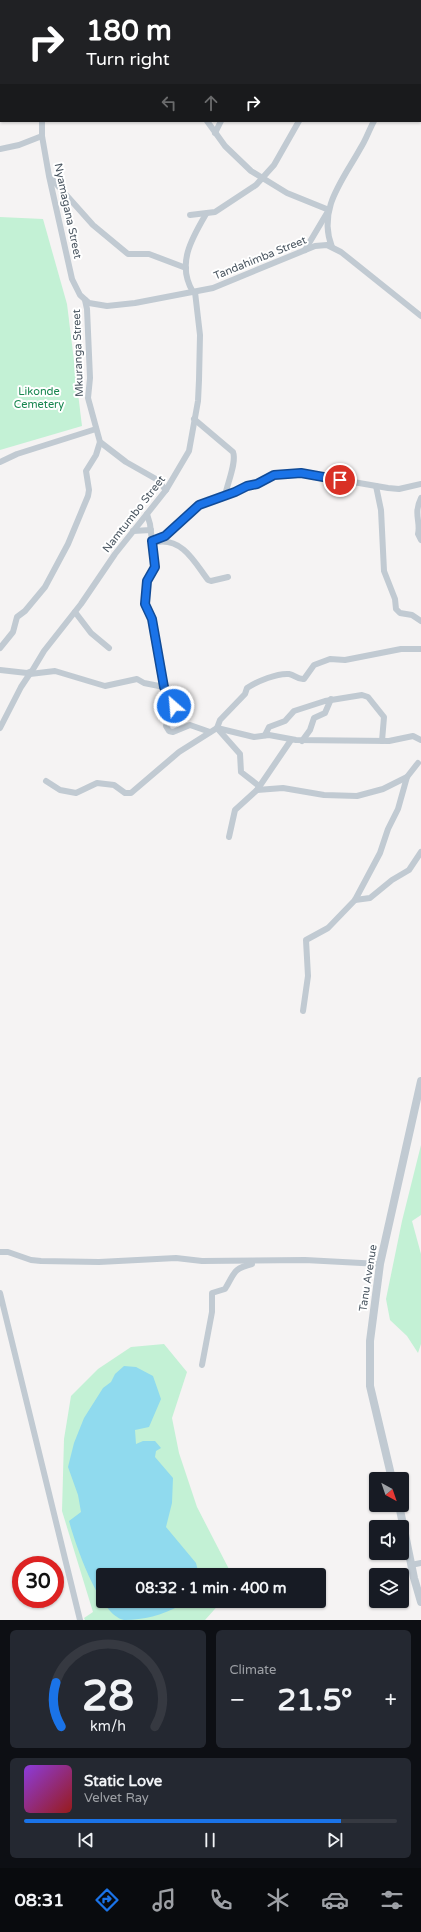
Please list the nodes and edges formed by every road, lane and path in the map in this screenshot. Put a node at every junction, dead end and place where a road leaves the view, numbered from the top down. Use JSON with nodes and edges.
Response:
{"nodes":[{"id":1,"x":42,"y":122,"type":"edge"},
{"id":2,"x":208,"y":122,"type":"edge"},
{"id":3,"x":220,"y":122,"type":"edge"},
{"id":4,"x":297,"y":122,"type":"edge"},
{"id":5,"x":374,"y":122,"type":"edge"},
{"id":6,"x":215,"y":133,"type":"junction"},
{"id":7,"x":42,"y":136,"type":"junction"},
{"id":8,"x":0,"y":149,"type":"edge"},
{"id":9,"x":49,"y":176,"type":"junction"},
{"id":10,"x":264,"y":178,"type":"junction"},
{"id":11,"x":328,"y":212,"type":"junction"},
{"id":12,"x":206,"y":214,"type":"junction"},
{"id":13,"x":190,"y":215,"type":"dead end"},
{"id":14,"x":332,"y":247,"type":"junction"},
{"id":15,"x":305,"y":250,"type":"junction"},
{"id":16,"x":186,"y":268,"type":"junction"},
{"id":17,"x":194,"y":292,"type":"junction"},
{"id":18,"x":85,"y":300,"type":"junction"},
{"id":19,"x":421,"y":316,"type":"edge"},
{"id":20,"x":194,"y":419,"type":"junction"},
{"id":21,"x":96,"y":429,"type":"junction"},
{"id":22,"x":100,"y":442,"type":"junction"},
{"id":23,"x":0,"y":462,"type":"edge"},
{"id":24,"x":421,"y":484,"type":"edge"},
{"id":25,"x":376,"y":486,"type":"junction"},
{"id":26,"x":166,"y":490,"type":"junction"},
{"id":27,"x":225,"y":496,"type":"junction"},
{"id":28,"x":421,"y":498,"type":"edge"},
{"id":29,"x":147,"y":514,"type":"junction"},
{"id":30,"x":151,"y":530,"type":"junction"},
{"id":31,"x":133,"y":531,"type":"junction"},
{"id":32,"x":421,"y":540,"type":"edge"},
{"id":33,"x":152,"y":542,"type":"junction"},
{"id":34,"x":228,"y":577,"type":"dead end"},
{"id":35,"x":75,"y":612,"type":"junction"},
{"id":36,"x":421,"y":621,"type":"edge"},
{"id":37,"x":0,"y":648,"type":"edge"},
{"id":38,"x":109,"y":648,"type":"dead end"},
{"id":39,"x":421,"y":649,"type":"edge"},
{"id":40,"x":0,"y":670,"type":"edge"},
{"id":41,"x":30,"y":673,"type":"junction"},
{"id":42,"x":164,"y":687,"type":"junction"},
{"id":43,"x":331,"y":699,"type":"junction"},
{"id":44,"x":0,"y":728,"type":"edge"},
{"id":45,"x":217,"y":728,"type":"junction"},
{"id":46,"x":210,"y":732,"type":"junction"},
{"id":47,"x":265,"y":735,"type":"junction"},
{"id":48,"x":291,"y":740,"type":"junction"},
{"id":49,"x":302,"y":740,"type":"junction"},
{"id":50,"x":421,"y":740,"type":"edge"},
{"id":51,"x":382,"y":741,"type":"junction"},
{"id":52,"x":418,"y":763,"type":"dead end"},
{"id":53,"x":407,"y":778,"type":"junction"},
{"id":54,"x":46,"y":781,"type":"dead end"},
{"id":55,"x":258,"y":788,"type":"junction"},
{"id":56,"x":229,"y":837,"type":"dead end"},
{"id":57,"x":421,"y":852,"type":"edge"},
{"id":58,"x":355,"y":900,"type":"junction"},
{"id":59,"x":303,"y":1011,"type":"dead end"},
{"id":60,"x":421,"y":1081,"type":"edge"},
{"id":61,"x":0,"y":1252,"type":"edge"},
{"id":62,"x":260,"y":1261,"type":"junction"},
{"id":63,"x":380,"y":1264,"type":"junction"},
{"id":64,"x":0,"y":1293,"type":"edge"},
{"id":65,"x":202,"y":1365,"type":"dead end"},
{"id":66,"x":390,"y":1472,"type":"edge"},
{"id":67,"x":401,"y":1512,"type":"edge"},
{"id":68,"x":421,"y":1563,"type":"edge"},
{"id":69,"x":412,"y":1565,"type":"junction"},
{"id":70,"x":421,"y":1602,"type":"edge"},
{"id":71,"x":80,"y":1620,"type":"edge"}],
"edges":[{"from":1,"to":7,"type":"street","name":"Nyamagana Street"},
{"from":2,"to":6,"type":"street"},
{"from":3,"to":6,"type":"street"},
{"from":4,"to":10,"type":"street"},
{"from":5,"to":11,"type":"street"},
{"from":6,"to":10,"type":"street"},
{"from":7,"to":8,"type":"street"},
{"from":7,"to":9,"type":"street","name":"Nyamagana Street"},
{"from":9,"to":16,"type":"street"},
{"from":9,"to":18,"type":"street","name":"Nyamagana Street"},
{"from":10,"to":11,"type":"street"},
{"from":10,"to":12,"type":"street"},
{"from":11,"to":14,"type":"street"},
{"from":11,"to":15,"type":"street"},
{"from":12,"to":13,"type":"street"},
{"from":12,"to":16,"type":"street"},
{"from":14,"to":15,"type":"street","name":"Tandahimba Street"},
{"from":14,"to":19,"type":"street"},
{"from":15,"to":17,"type":"street","name":"Tandahimba Street"},
{"from":16,"to":17,"type":"street","name":"Namtumbo Street"},
{"from":17,"to":18,"type":"street","name":"Tandahimba Street"},
{"from":17,"to":20,"type":"street","name":"Namtumbo Street"},
{"from":18,"to":21,"type":"street","name":"Mkuranga Street"},
{"from":20,"to":26,"type":"street","name":"Namtumbo Street"},
{"from":20,"to":27,"type":"street"},
{"from":21,"to":22,"type":"street","name":"Mkuranga Street"},
{"from":21,"to":23,"type":"street"},
{"from":22,"to":26,"type":"street"},
{"from":22,"to":37,"type":"street"},
{"from":24,"to":25,"type":"street"},
{"from":25,"to":27,"type":"street"},
{"from":25,"to":36,"type":"street"},
{"from":26,"to":29,"type":"street","name":"Namtumbo Street"},
{"from":27,"to":33,"type":"street"},
{"from":28,"to":32,"type":"street"},
{"from":29,"to":30,"type":"street"},
{"from":29,"to":31,"type":"street","name":"Namtumbo Street"},
{"from":30,"to":31,"type":"street"},
{"from":30,"to":33,"type":"street"},
{"from":31,"to":35,"type":"street","name":"Namtumbo Street"},
{"from":33,"to":34,"type":"street"},
{"from":33,"to":42,"type":"street"},
{"from":35,"to":38,"type":"street"},
{"from":35,"to":41,"type":"street","name":"Namtumbo Street"},
{"from":39,"to":45,"type":"street"},
{"from":40,"to":41,"type":"street"},
{"from":41,"to":42,"type":"street"},
{"from":41,"to":44,"type":"street","name":"Namtumbo Street"},
{"from":42,"to":46,"type":"street"},
{"from":43,"to":47,"type":"street"},
{"from":43,"to":49,"type":"street"},
{"from":43,"to":51,"type":"street"},
{"from":45,"to":46,"type":"street"},
{"from":45,"to":47,"type":"street"},
{"from":45,"to":55,"type":"street"},
{"from":46,"to":54,"type":"street"},
{"from":47,"to":48,"type":"street"},
{"from":48,"to":49,"type":"street"},
{"from":48,"to":55,"type":"street"},
{"from":49,"to":51,"type":"street"},
{"from":50,"to":51,"type":"street"},
{"from":52,"to":53,"type":"street"},
{"from":53,"to":55,"type":"street"},
{"from":53,"to":58,"type":"street"},
{"from":55,"to":56,"type":"street"},
{"from":57,"to":58,"type":"street"},
{"from":58,"to":59,"type":"street"},
{"from":60,"to":63,"type":"street","name":"Tanu Avenue"},
{"from":61,"to":62,"type":"street"},
{"from":62,"to":63,"type":"street"},
{"from":62,"to":65,"type":"street"},
{"from":63,"to":66,"type":"street","name":"Tanu Avenue"},
{"from":64,"to":71,"type":"street"},
{"from":67,"to":69,"type":"street"},
{"from":68,"to":69,"type":"street"},
{"from":69,"to":70,"type":"street"}]}
